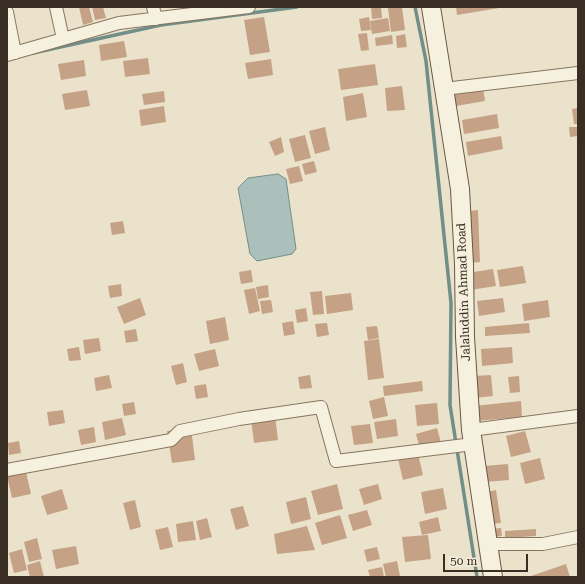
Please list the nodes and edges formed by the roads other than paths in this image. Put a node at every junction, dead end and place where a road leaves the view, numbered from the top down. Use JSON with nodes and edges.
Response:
{"nodes":[{"id":1,"x":56,"y":7,"type":"edge"},
{"id":2,"x":249,"y":7,"type":"edge"},
{"id":3,"x":431,"y":7,"type":"edge"},
{"id":4,"x":7,"y":12,"type":"edge"},
{"id":5,"x":154,"y":13,"type":"edge"},
{"id":6,"x":63,"y":39,"type":"junction"},
{"id":7,"x":11,"y":54,"type":"edge"},
{"id":8,"x":578,"y":73,"type":"edge"},
{"id":9,"x":444,"y":89,"type":"junction"},
{"id":10,"x":578,"y":416,"type":"edge"},
{"id":11,"x":472,"y":437,"type":"junction"},
{"id":12,"x":7,"y":470,"type":"edge"},
{"id":13,"x":578,"y":537,"type":"edge"},
{"id":14,"x":488,"y":544,"type":"junction"},
{"id":15,"x":493,"y":577,"type":"edge"}],
"edges":[{"from":1,"to":6,"type":"street"},
{"from":2,"to":5,"type":"street"},
{"from":3,"to":9,"type":"street","name":"Jalaluddin Ahmad Road"},
{"from":4,"to":7,"type":"street"},
{"from":5,"to":6,"type":"street"},
{"from":6,"to":7,"type":"street"},
{"from":8,"to":9,"type":"street"},
{"from":9,"to":11,"type":"street","name":"Jalaluddin Ahmad Road"},
{"from":10,"to":11,"type":"street"},
{"from":11,"to":12,"type":"street"},
{"from":11,"to":14,"type":"street","name":"Jalaluddin Ahmad Road"},
{"from":13,"to":14,"type":"street"},
{"from":14,"to":15,"type":"street","name":"Jalaluddin Ahmad Road"}]}
